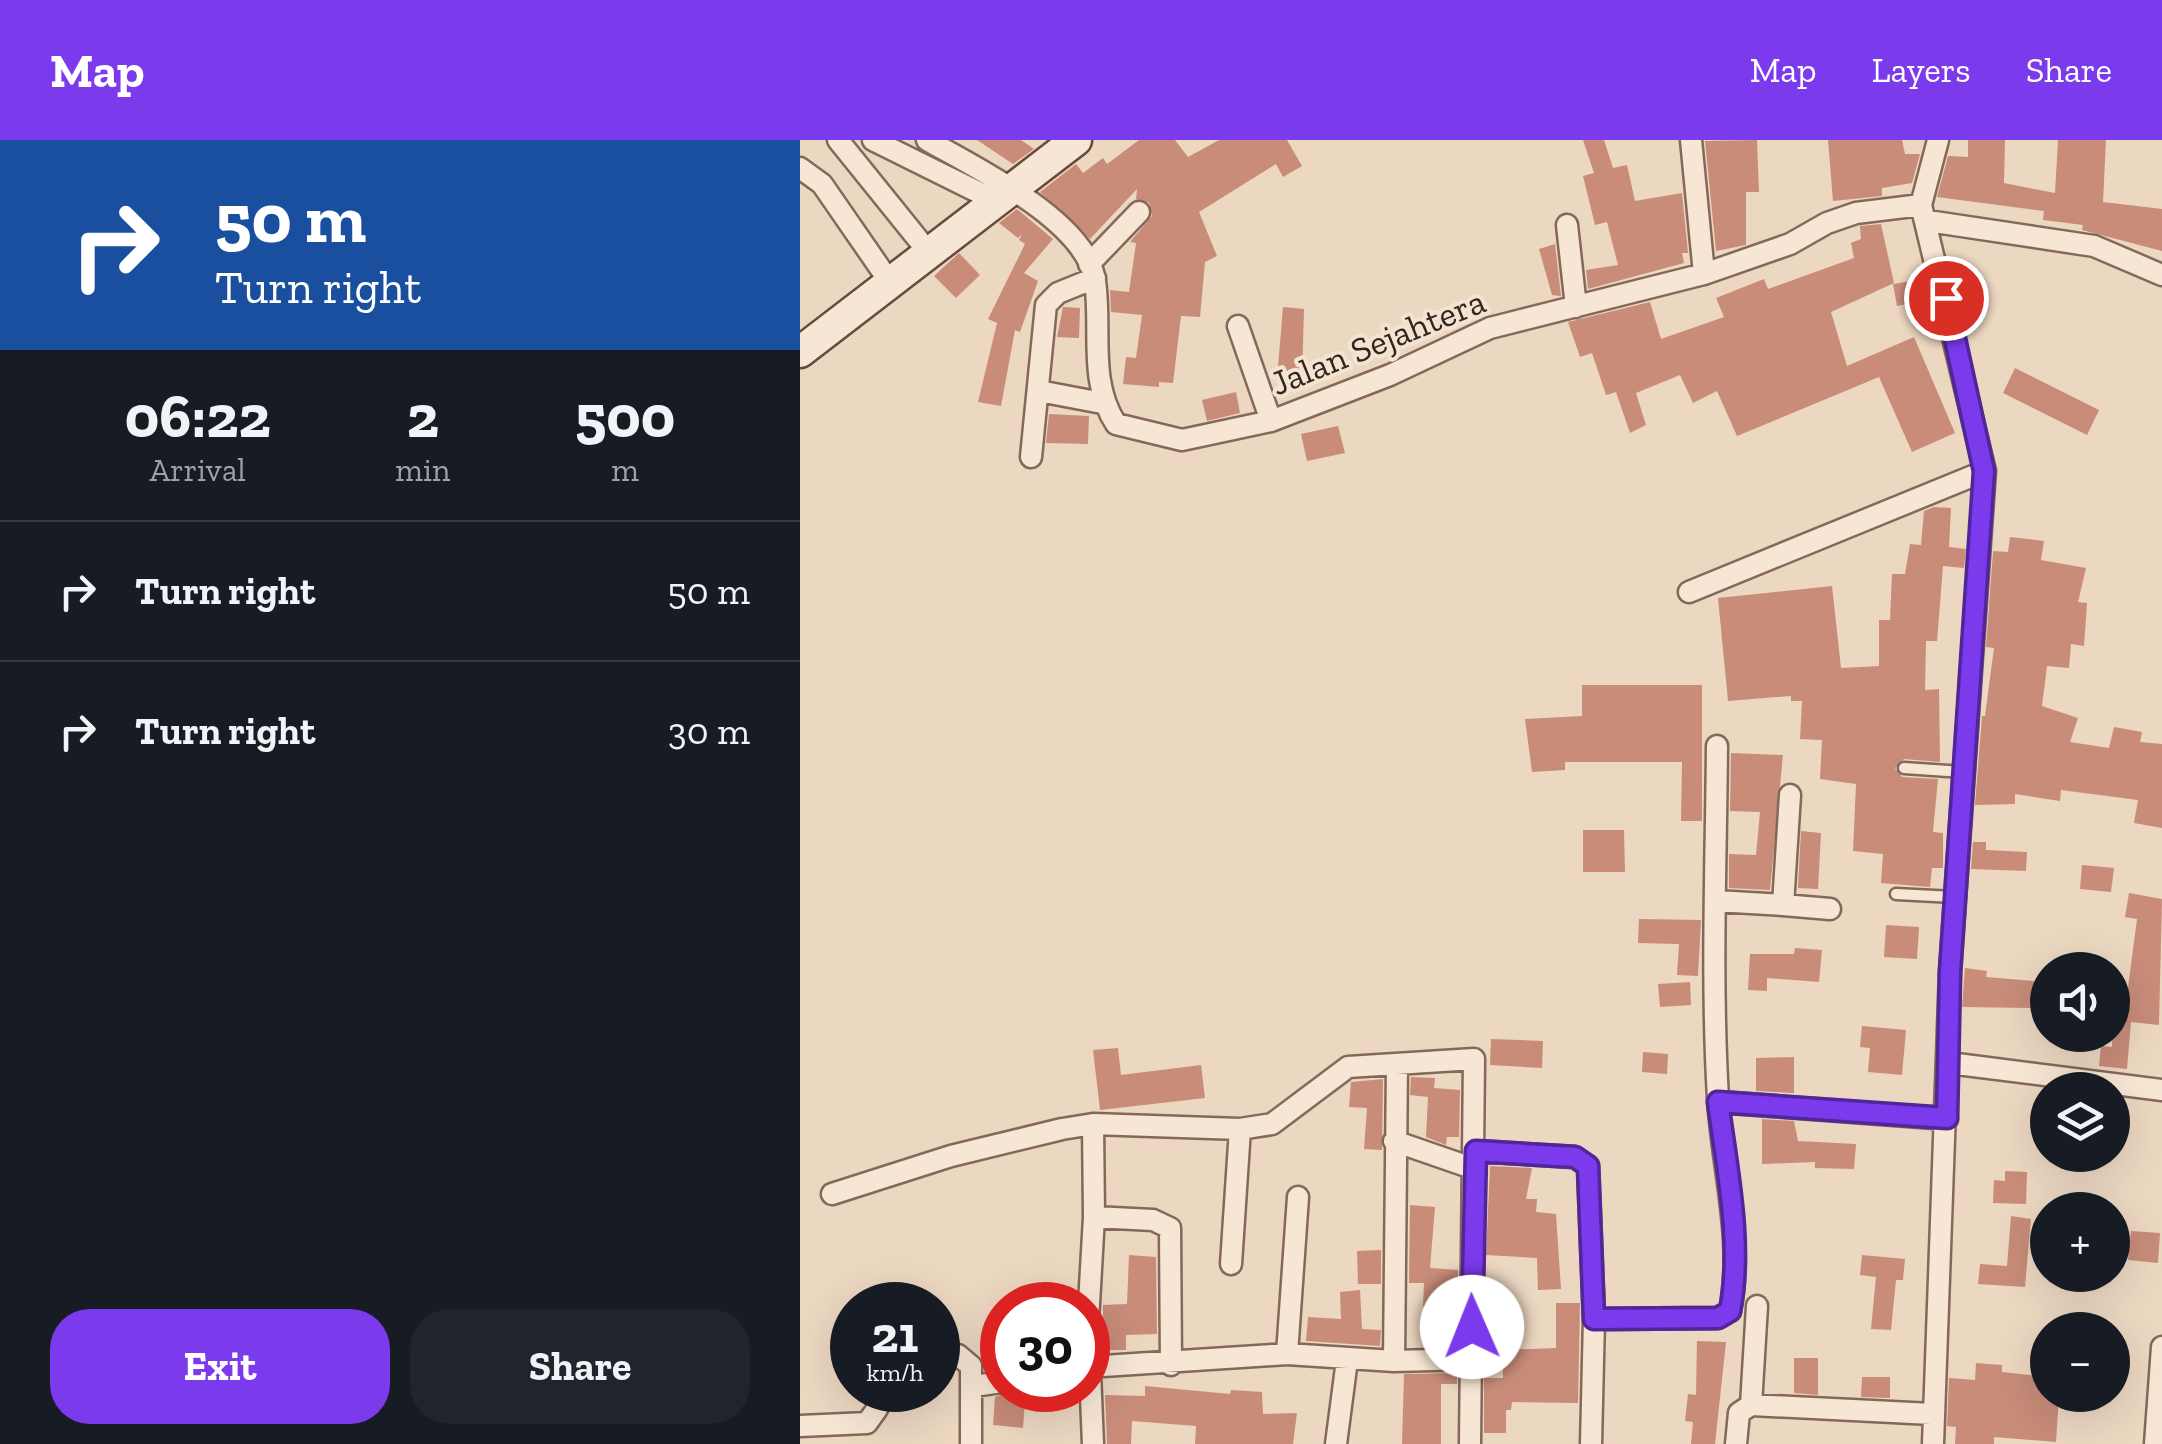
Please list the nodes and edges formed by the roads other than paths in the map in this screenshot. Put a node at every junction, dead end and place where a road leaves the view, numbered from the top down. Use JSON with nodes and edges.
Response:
{"nodes":[{"id":1,"x":838,"y":140,"type":"edge"},
{"id":2,"x":873,"y":140,"type":"edge"},
{"id":3,"x":927,"y":140,"type":"edge"},
{"id":4,"x":1076,"y":140,"type":"edge"},
{"id":5,"x":1691,"y":140,"type":"edge"},
{"id":6,"x":1938,"y":140,"type":"edge"},
{"id":7,"x":800,"y":168,"type":"edge"},
{"id":8,"x":1006,"y":196,"type":"junction"},
{"id":9,"x":1139,"y":212,"type":"dead end"},
{"id":10,"x":1924,"y":213,"type":"junction"},
{"id":11,"x":1567,"y":226,"type":"dead end"},
{"id":12,"x":930,"y":254,"type":"junction"},
{"id":13,"x":1092,"y":271,"type":"junction"},
{"id":14,"x":1704,"y":274,"type":"junction"},
{"id":15,"x":2162,"y":275,"type":"edge"},
{"id":16,"x":889,"y":281,"type":"junction"},
{"id":17,"x":1576,"y":307,"type":"junction"},
{"id":18,"x":1238,"y":326,"type":"dead end"},
{"id":19,"x":800,"y":352,"type":"edge"},
{"id":20,"x":1039,"y":390,"type":"junction"},
{"id":21,"x":1102,"y":402,"type":"junction"},
{"id":22,"x":1271,"y":420,"type":"junction"},
{"id":23,"x":1031,"y":457,"type":"dead end"},
{"id":24,"x":1984,"y":471,"type":"junction"},
{"id":25,"x":1689,"y":592,"type":"dead end"},
{"id":26,"x":1717,"y":746,"type":"dead end"},
{"id":27,"x":1904,"y":768,"type":"dead end"},
{"id":28,"x":1964,"y":772,"type":"junction"},
{"id":29,"x":1790,"y":795,"type":"dead end"},
{"id":30,"x":1896,"y":894,"type":"dead end"},
{"id":31,"x":1955,"y":898,"type":"junction"},
{"id":32,"x":1716,"y":902,"type":"junction"},
{"id":33,"x":1783,"y":905,"type":"junction"},
{"id":34,"x":1830,"y":908,"type":"dead end"},
{"id":35,"x":1949,"y":1063,"type":"junction"},
{"id":36,"x":1397,"y":1064,"type":"junction"},
{"id":37,"x":2162,"y":1090,"type":"edge"},
{"id":38,"x":1718,"y":1102,"type":"junction"},
{"id":39,"x":1947,"y":1118,"type":"junction"},
{"id":40,"x":1092,"y":1124,"type":"junction"},
{"id":41,"x":1240,"y":1129,"type":"junction"},
{"id":42,"x":1394,"y":1141,"type":"junction"},
{"id":43,"x":1476,"y":1160,"type":"junction"},
{"id":44,"x":832,"y":1194,"type":"dead end"},
{"id":45,"x":1298,"y":1197,"type":"dead end"},
{"id":46,"x":1094,"y":1216,"type":"junction"},
{"id":47,"x":1232,"y":1264,"type":"dead end"},
{"id":48,"x":1090,"y":1282,"type":"edge"},
{"id":49,"x":1757,"y":1306,"type":"dead end"},
{"id":50,"x":1594,"y":1319,"type":"junction"},
{"id":51,"x":2162,"y":1347,"type":"edge"},
{"id":52,"x":1287,"y":1354,"type":"junction"},
{"id":53,"x":960,"y":1357,"type":"edge"},
{"id":54,"x":1472,"y":1358,"type":"junction"},
{"id":55,"x":1347,"y":1360,"type":"junction"},
{"id":56,"x":1394,"y":1362,"type":"junction"},
{"id":57,"x":1171,"y":1365,"type":"junction"},
{"id":58,"x":1110,"y":1367,"type":"edge"},
{"id":59,"x":980,"y":1385,"type":"edge"},
{"id":60,"x":974,"y":1386,"type":"junction"},
{"id":61,"x":1751,"y":1405,"type":"junction"},
{"id":62,"x":875,"y":1412,"type":"edge"},
{"id":63,"x":1092,"y":1412,"type":"edge"},
{"id":64,"x":1932,"y":1414,"type":"junction"},
{"id":65,"x":800,"y":1426,"type":"edge"},
{"id":66,"x":970,"y":1444,"type":"edge"},
{"id":67,"x":1093,"y":1444,"type":"edge"},
{"id":68,"x":1336,"y":1444,"type":"edge"},
{"id":69,"x":1470,"y":1444,"type":"edge"},
{"id":70,"x":1591,"y":1444,"type":"edge"},
{"id":71,"x":1736,"y":1444,"type":"edge"},
{"id":72,"x":1933,"y":1444,"type":"edge"},
{"id":73,"x":2155,"y":1444,"type":"edge"}],
"edges":[{"from":1,"to":12,"type":"street"},
{"from":2,"to":8,"type":"street"},
{"from":3,"to":8,"type":"street"},
{"from":4,"to":8,"type":"main road"},
{"from":5,"to":14,"type":"street"},
{"from":6,"to":10,"type":"street"},
{"from":7,"to":16,"type":"street"},
{"from":8,"to":12,"type":"main road"},
{"from":8,"to":13,"type":"street"},
{"from":9,"to":13,"type":"street"},
{"from":10,"to":14,"type":"street","name":"Jalan Sejahtera"},
{"from":10,"to":15,"type":"street","name":"Jalan Sejahtera"},
{"from":10,"to":24,"type":"street"},
{"from":11,"to":17,"type":"street"},
{"from":12,"to":16,"type":"main road"},
{"from":13,"to":20,"type":"street"},
{"from":13,"to":21,"type":"street"},
{"from":14,"to":17,"type":"street","name":"Jalan Sejahtera"},
{"from":16,"to":19,"type":"main road"},
{"from":17,"to":22,"type":"street","name":"Jalan Sejahtera"},
{"from":18,"to":22,"type":"street"},
{"from":20,"to":21,"type":"street"},
{"from":20,"to":23,"type":"street"},
{"from":21,"to":22,"type":"street","name":"Jalan Sejahtera"},
{"from":24,"to":25,"type":"street"},
{"from":24,"to":28,"type":"street"},
{"from":26,"to":32,"type":"street"},
{"from":27,"to":28,"type":"lane"},
{"from":28,"to":31,"type":"street"},
{"from":29,"to":33,"type":"street"},
{"from":30,"to":31,"type":"lane"},
{"from":31,"to":35,"type":"street"},
{"from":32,"to":33,"type":"street"},
{"from":32,"to":38,"type":"street"},
{"from":33,"to":34,"type":"street"},
{"from":35,"to":37,"type":"street"},
{"from":35,"to":39,"type":"street"},
{"from":36,"to":41,"type":"street"},
{"from":36,"to":42,"type":"street"},
{"from":36,"to":43,"type":"street"},
{"from":38,"to":39,"type":"street"},
{"from":38,"to":50,"type":"street"},
{"from":39,"to":64,"type":"street"},
{"from":40,"to":41,"type":"street"},
{"from":40,"to":44,"type":"street"},
{"from":40,"to":46,"type":"street"},
{"from":41,"to":47,"type":"street"},
{"from":42,"to":43,"type":"street"},
{"from":42,"to":56,"type":"street"},
{"from":43,"to":50,"type":"street"},
{"from":43,"to":54,"type":"street"},
{"from":45,"to":52,"type":"street"},
{"from":46,"to":48,"type":"street"},
{"from":46,"to":57,"type":"street"},
{"from":49,"to":61,"type":"street"},
{"from":50,"to":70,"type":"street"},
{"from":51,"to":73,"type":"street"},
{"from":52,"to":55,"type":"street"},
{"from":52,"to":57,"type":"street"},
{"from":53,"to":60,"type":"street"},
{"from":54,"to":56,"type":"street"},
{"from":54,"to":69,"type":"street"},
{"from":55,"to":56,"type":"street"},
{"from":55,"to":68,"type":"street"},
{"from":57,"to":58,"type":"street"},
{"from":59,"to":60,"type":"street"},
{"from":60,"to":66,"type":"street"},
{"from":61,"to":64,"type":"street"},
{"from":61,"to":71,"type":"street"},
{"from":62,"to":65,"type":"street"},
{"from":63,"to":67,"type":"street"},
{"from":64,"to":72,"type":"street"}]}
